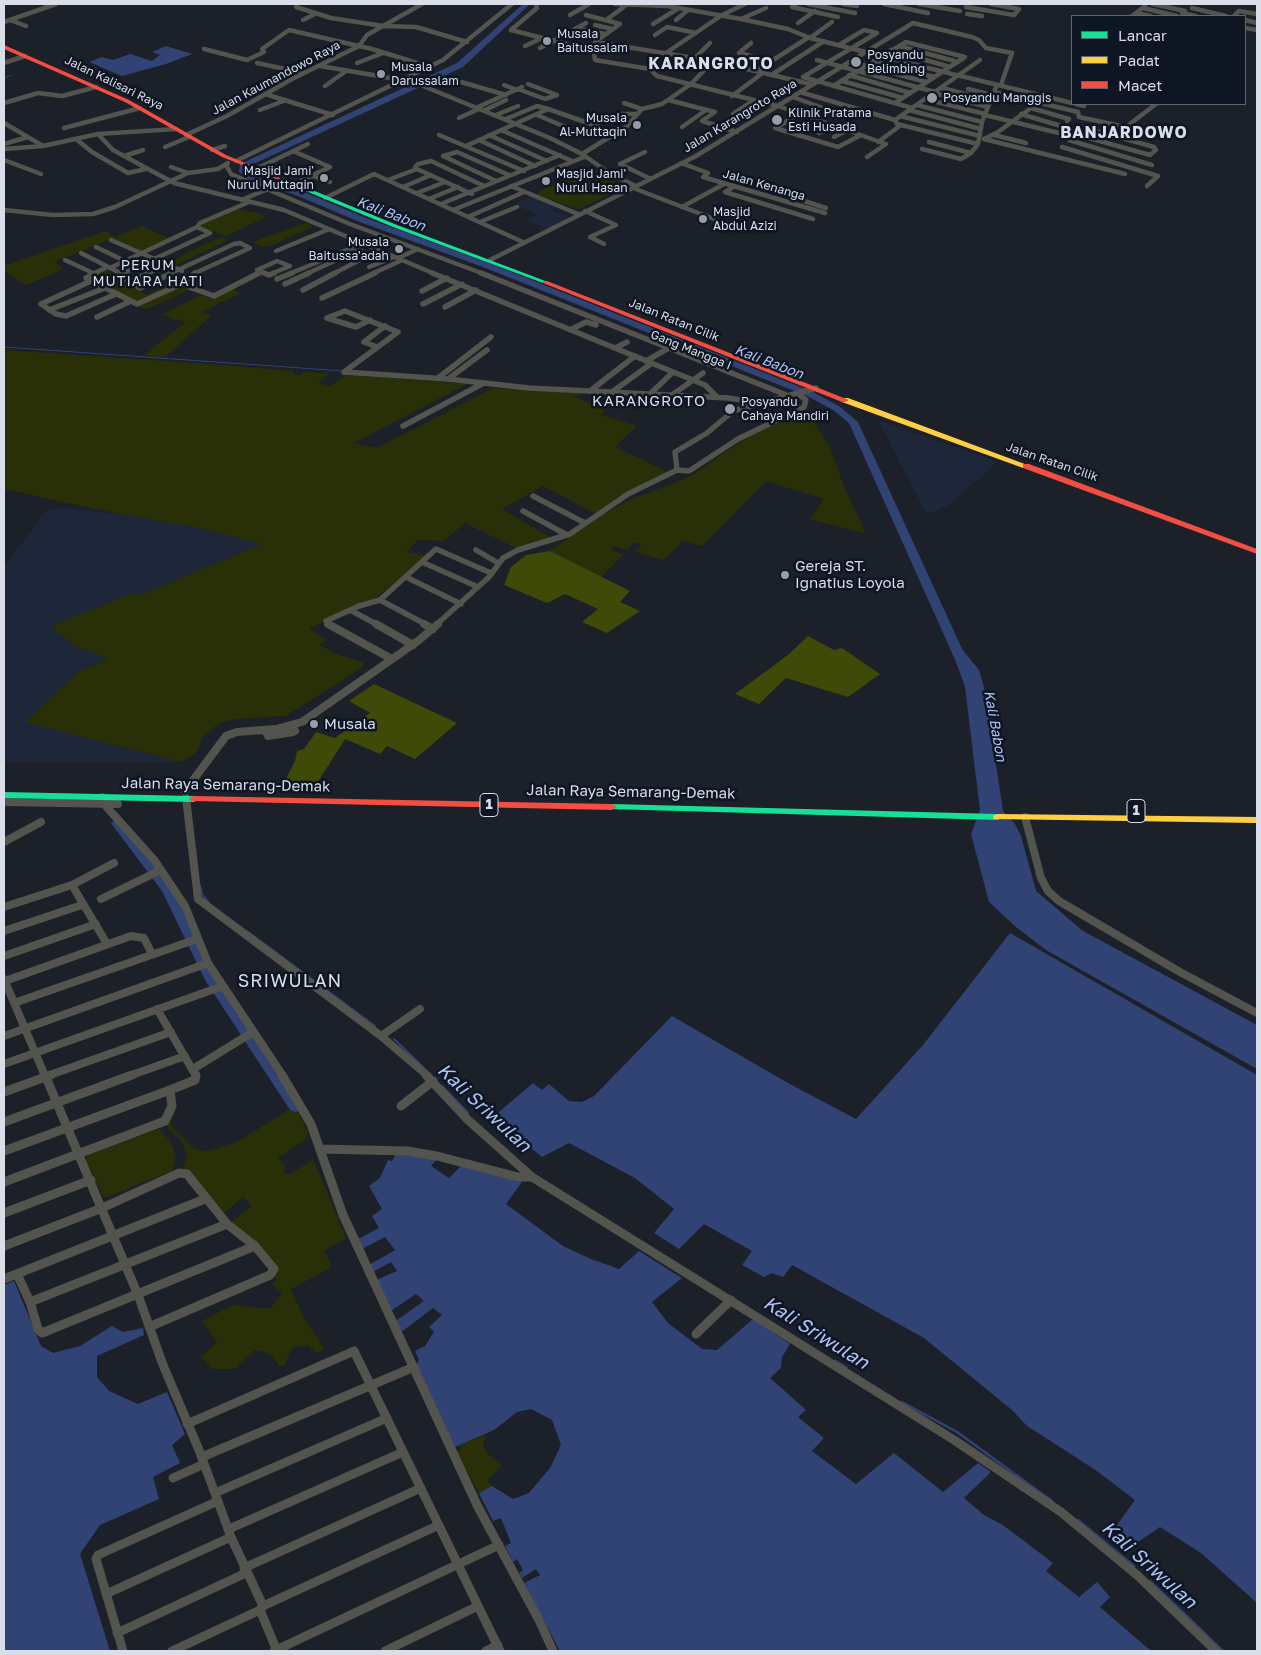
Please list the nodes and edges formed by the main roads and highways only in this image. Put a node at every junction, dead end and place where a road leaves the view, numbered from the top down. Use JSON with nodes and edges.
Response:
{"nodes":[{"id":1,"x":4,"y":47,"type":"edge"},
{"id":2,"x":254,"y":168,"type":"joint"},
{"id":3,"x":1257,"y":552,"type":"edge"},
{"id":4,"x":4,"y":788,"type":"edge"},
{"id":5,"x":63,"y":792,"type":"junction"},
{"id":6,"x":4,"y":795,"type":"edge"},
{"id":7,"x":186,"y":795,"type":"junction"},
{"id":8,"x":1014,"y":813,"type":"junction"},
{"id":9,"x":1257,"y":813,"type":"edge"},
{"id":10,"x":1257,"y":820,"type":"edge"}],
"edges":[{"from":1,"to":2,"type":"main road","name":"Jalan Kalisari Raya"},
{"from":2,"to":3,"type":"main road","name":"Jalan Ratan Cilik"},
{"from":4,"to":5,"type":"main road","name":"Jalan Raya Semarang-Demak","number":"1"},
{"from":5,"to":6,"type":"main road","name":"Jalan Raya Semarang-Demak","number":"1"},
{"from":5,"to":7,"type":"main road","name":"Jalan Raya Semarang-Demak","number":"1"},
{"from":5,"to":7,"type":"main road","name":"Jalan Raya Semarang-Demak","number":"1"},
{"from":7,"to":8,"type":"main road","name":"Jalan Raya Semarang-Demak","number":"1"},
{"from":8,"to":9,"type":"main road","name":"Jalan Raya Semarang-Demak","number":"1"},
{"from":8,"to":10,"type":"main road","name":"Jalan Raya Semarang-Demak","number":"1"}]}
